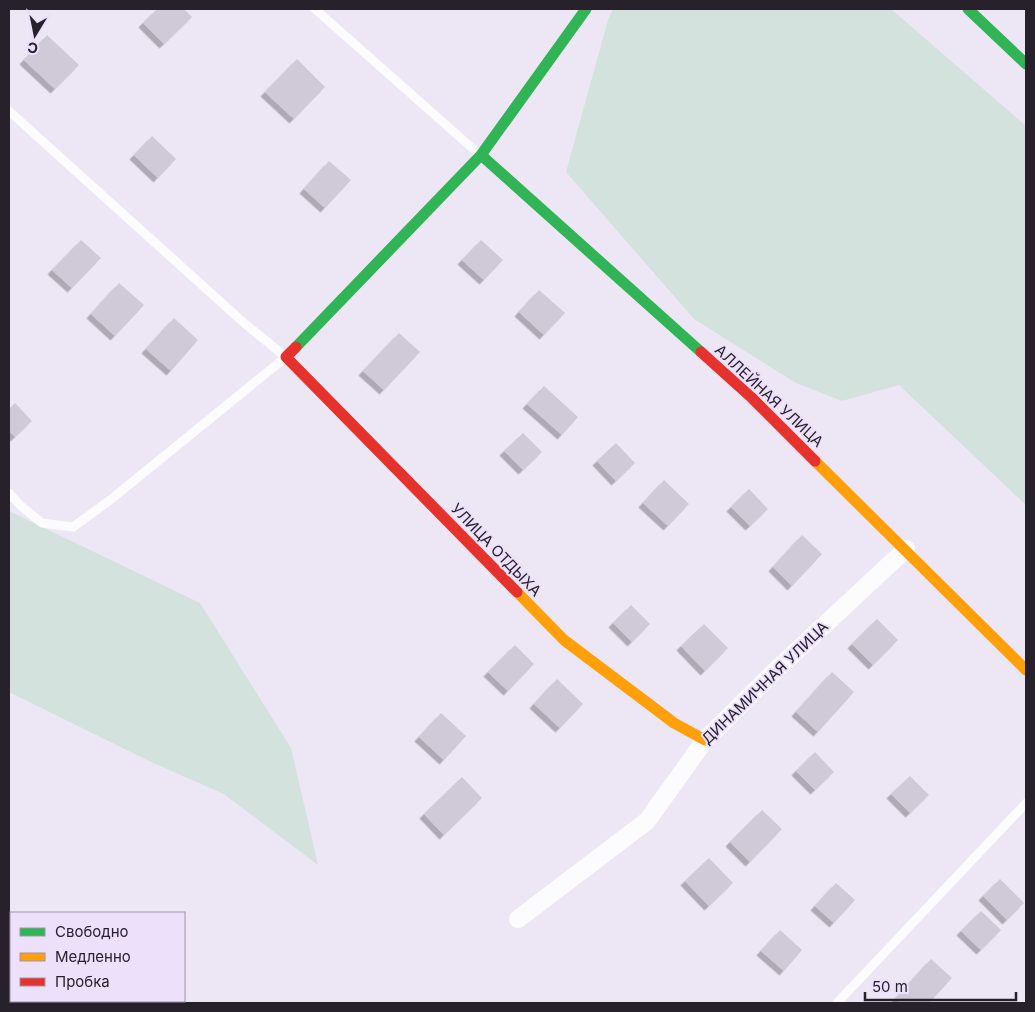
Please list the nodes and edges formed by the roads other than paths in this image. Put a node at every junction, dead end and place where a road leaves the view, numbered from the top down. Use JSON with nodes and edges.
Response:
{"nodes":[{"id":1,"x":315,"y":9,"type":"edge"},
{"id":2,"x":586,"y":9,"type":"edge"},
{"id":3,"x":968,"y":9,"type":"edge"},
{"id":4,"x":1026,"y":64,"type":"edge"},
{"id":5,"x":9,"y":111,"type":"edge"},
{"id":6,"x":481,"y":155,"type":"junction"},
{"id":7,"x":286,"y":357,"type":"junction"},
{"id":8,"x":9,"y":493,"type":"edge"},
{"id":9,"x":906,"y":550,"type":"junction"},
{"id":10,"x":1026,"y":670,"type":"edge"},
{"id":11,"x":705,"y":740,"type":"junction"},
{"id":12,"x":1026,"y":803,"type":"edge"},
{"id":13,"x":518,"y":919,"type":"dead end"},
{"id":14,"x":837,"y":1003,"type":"edge"}],
"edges":[{"from":1,"to":6,"type":"lane"},
{"from":2,"to":6,"type":"street"},
{"from":3,"to":4,"type":"street"},
{"from":5,"to":7,"type":"lane"},
{"from":6,"to":7,"type":"street"},
{"from":6,"to":9,"type":"street","name":"АЛЛЕЙНАЯ УЛИЦА"},
{"from":7,"to":8,"type":"lane"},
{"from":7,"to":11,"type":"street","name":"УЛИЦА ОТДЫХА"},
{"from":9,"to":10,"type":"street","name":"АЛЛЕЙНАЯ УЛИЦА"},
{"from":9,"to":11,"type":"street","name":"ДИНАМИЧНАЯ УЛИЦА"},
{"from":11,"to":13,"type":"street","name":"ДИНАМИЧНАЯ УЛИЦА"},
{"from":12,"to":14,"type":"lane"}]}
